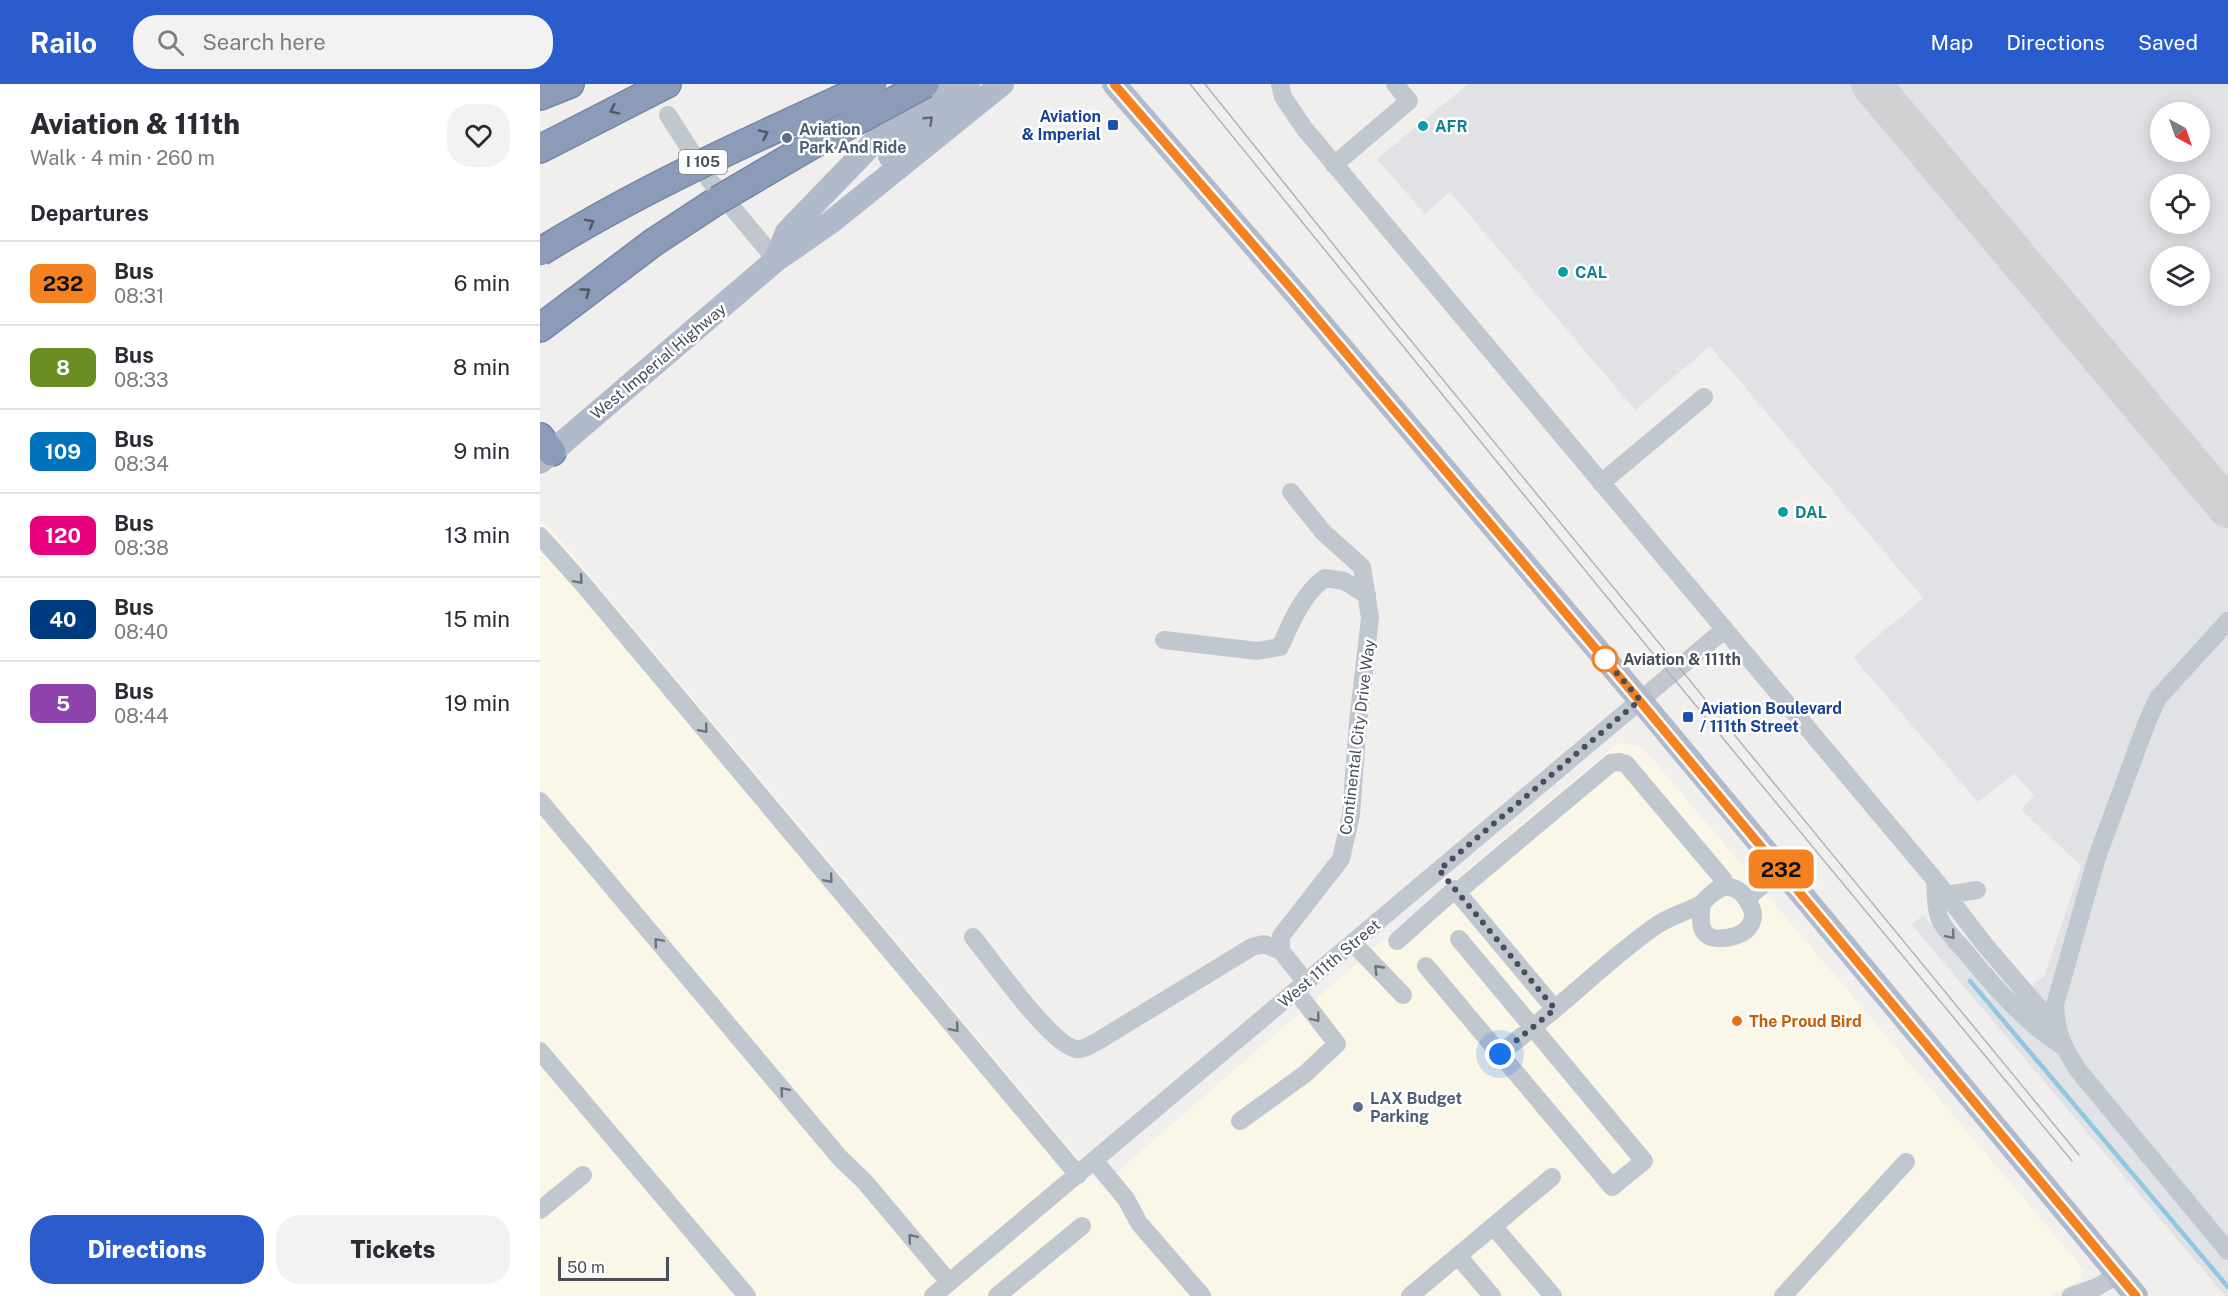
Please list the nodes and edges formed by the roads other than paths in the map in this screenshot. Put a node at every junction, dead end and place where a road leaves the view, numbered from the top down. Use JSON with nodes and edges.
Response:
{"nodes":[{"id":1,"x":545,"y":84,"type":"edge"},
{"id":2,"x":570,"y":84,"type":"edge"},
{"id":3,"x":666,"y":84,"type":"edge"},
{"id":4,"x":873,"y":84,"type":"edge"},
{"id":5,"x":925,"y":84,"type":"edge"},
{"id":6,"x":939,"y":84,"type":"edge"},
{"id":7,"x":968,"y":84,"type":"edge"},
{"id":8,"x":1002,"y":84,"type":"edge"},
{"id":9,"x":1114,"y":84,"type":"edge"},
{"id":10,"x":1280,"y":84,"type":"edge"},
{"id":11,"x":1395,"y":84,"type":"edge"},
{"id":12,"x":540,"y":88,"type":"edge"},
{"id":13,"x":540,"y":96,"type":"edge"},
{"id":14,"x":668,"y":115,"type":"dead end"},
{"id":15,"x":540,"y":149,"type":"edge"},
{"id":16,"x":1334,"y":165,"type":"junction"},
{"id":17,"x":831,"y":222,"type":"junction"},
{"id":18,"x":540,"y":252,"type":"edge"},
{"id":19,"x":776,"y":260,"type":"junction"},
{"id":20,"x":540,"y":328,"type":"edge"},
{"id":21,"x":1704,"y":397,"type":"dead end"},
{"id":22,"x":544,"y":450,"type":"edge"},
{"id":23,"x":1601,"y":483,"type":"junction"},
{"id":24,"x":1291,"y":492,"type":"dead end"},
{"id":25,"x":540,"y":536,"type":"edge"},
{"id":26,"x":1367,"y":595,"type":"junction"},
{"id":27,"x":2228,"y":621,"type":"edge"},
{"id":28,"x":1725,"y":629,"type":"junction"},
{"id":29,"x":1164,"y":640,"type":"dead end"},
{"id":30,"x":1640,"y":700,"type":"junction"},
{"id":31,"x":540,"y":801,"type":"edge"},
{"id":32,"x":1782,"y":869,"type":"junction"},
{"id":33,"x":1439,"y":870,"type":"junction"},
{"id":34,"x":1726,"y":887,"type":"junction"},
{"id":35,"x":1940,"y":888,"type":"junction"},
{"id":36,"x":1456,"y":890,"type":"junction"},
{"id":37,"x":1977,"y":891,"type":"dead end"},
{"id":38,"x":1747,"y":898,"type":"junction"},
{"id":39,"x":1702,"y":903,"type":"junction"},
{"id":40,"x":973,"y":937,"type":"dead end"},
{"id":41,"x":1459,"y":939,"type":"dead end"},
{"id":42,"x":1397,"y":940,"type":"dead end"},
{"id":43,"x":1353,"y":943,"type":"junction"},
{"id":44,"x":1281,"y":951,"type":"junction"},
{"id":45,"x":1426,"y":966,"type":"dead end"},
{"id":46,"x":1301,"y":986,"type":"junction"},
{"id":47,"x":1403,"y":995,"type":"dead end"},
{"id":48,"x":1555,"y":1009,"type":"junction"},
{"id":49,"x":1532,"y":1028,"type":"junction"},
{"id":50,"x":2056,"y":1028,"type":"junction"},
{"id":51,"x":2064,"y":1047,"type":"junction"},
{"id":52,"x":540,"y":1051,"type":"edge"},
{"id":53,"x":1500,"y":1054,"type":"junction"},
{"id":54,"x":1240,"y":1121,"type":"dead end"},
{"id":55,"x":1094,"y":1160,"type":"junction"},
{"id":56,"x":1906,"y":1162,"type":"dead end"},
{"id":57,"x":583,"y":1175,"type":"dead end"},
{"id":58,"x":1078,"y":1175,"type":"junction"},
{"id":59,"x":1551,"y":1177,"type":"dead end"},
{"id":60,"x":540,"y":1210,"type":"edge"},
{"id":61,"x":1082,"y":1226,"type":"dead end"},
{"id":62,"x":1493,"y":1226,"type":"junction"},
{"id":63,"x":2228,"y":1251,"type":"edge"},
{"id":64,"x":1458,"y":1256,"type":"junction"},
{"id":65,"x":2118,"y":1275,"type":"junction"},
{"id":66,"x":949,"y":1282,"type":"junction"},
{"id":67,"x":747,"y":1296,"type":"edge"},
{"id":68,"x":933,"y":1296,"type":"edge"},
{"id":69,"x":996,"y":1296,"type":"edge"},
{"id":70,"x":1202,"y":1296,"type":"edge"},
{"id":71,"x":1410,"y":1296,"type":"edge"},
{"id":72,"x":1492,"y":1296,"type":"edge"},
{"id":73,"x":1553,"y":1296,"type":"edge"},
{"id":74,"x":1783,"y":1296,"type":"edge"},
{"id":75,"x":2071,"y":1296,"type":"edge"},
{"id":76,"x":2136,"y":1296,"type":"edge"}],
"edges":[{"from":1,"to":12,"type":"street"},
{"from":2,"to":13,"type":"highway"},
{"from":3,"to":15,"type":"highway","one_way":true},
{"from":18,"to":4,"type":"highway","number":"I 105","one_way":true,"bridge":true},
{"from":20,"to":5,"type":"highway","one_way":true,"bridge":true},
{"from":6,"to":19,"type":"main road","name":"West Imperial Highway"},
{"from":17,"to":7,"type":"main road","one_way":true},
{"from":8,"to":17,"type":"main road","name":"West Imperial Highway"},
{"from":9,"to":30,"type":"main road"},
{"from":10,"to":16,"type":"street"},
{"from":11,"to":16,"type":"street"},
{"from":14,"to":19,"type":"street"},
{"from":16,"to":23,"type":"street"},
{"from":17,"to":19,"type":"main road","name":"West Imperial Highway"},
{"from":19,"to":22,"type":"main road","name":"West Imperial Highway"},
{"from":21,"to":23,"type":"street"},
{"from":23,"to":28,"type":"street"},
{"from":24,"to":26,"type":"street","name":"Continental City Drive Way"},
{"from":25,"to":58,"type":"street","one_way":true},
{"from":26,"to":29,"type":"street"},
{"from":26,"to":44,"type":"street","name":"Continental City Drive Way"},
{"from":27,"to":50,"type":"street"},
{"from":28,"to":30,"type":"street","name":"West 111th Street"},
{"from":28,"to":35,"type":"street"},
{"from":30,"to":32,"type":"main road"},
{"from":30,"to":33,"type":"street","name":"West 111th Street"},
{"from":66,"to":31,"type":"street","one_way":true},
{"from":32,"to":38,"type":"street"},
{"from":32,"to":65,"type":"main road"},
{"from":33,"to":36,"type":"street"},
{"from":33,"to":43,"type":"street","name":"West 111th Street"},
{"from":34,"to":36,"type":"street"},
{"from":34,"to":38,"type":"street"},
{"from":34,"to":39,"type":"street"},
{"from":35,"to":37,"type":"street"},
{"from":35,"to":50,"type":"street"},
{"from":35,"to":51,"type":"street","one_way":true},
{"from":36,"to":42,"type":"street"},
{"from":36,"to":48,"type":"street"},
{"from":38,"to":39,"type":"street"},
{"from":39,"to":48,"type":"street"},
{"from":40,"to":44,"type":"street"},
{"from":41,"to":49,"type":"street"},
{"from":43,"to":46,"type":"street","name":"West 111th Street"},
{"from":47,"to":43,"type":"street","one_way":true},
{"from":44,"to":46,"type":"street"},
{"from":45,"to":53,"type":"street"},
{"from":46,"to":54,"type":"street","one_way":true},
{"from":46,"to":55,"type":"street","name":"West 111th Street"},
{"from":48,"to":49,"type":"street"},
{"from":49,"to":53,"type":"street"},
{"from":49,"to":53,"type":"street"},
{"from":50,"to":51,"type":"street"},
{"from":51,"to":63,"type":"street"},
{"from":52,"to":67,"type":"street"},
{"from":55,"to":58,"type":"street","name":"West 111th Street"},
{"from":55,"to":70,"type":"street"},
{"from":56,"to":74,"type":"street"},
{"from":57,"to":60,"type":"street"},
{"from":58,"to":66,"type":"street","name":"West 111th Street"},
{"from":59,"to":62,"type":"street"},
{"from":61,"to":69,"type":"street"},
{"from":62,"to":64,"type":"street"},
{"from":62,"to":73,"type":"street"},
{"from":64,"to":71,"type":"street"},
{"from":64,"to":72,"type":"street"},
{"from":65,"to":75,"type":"street"},
{"from":65,"to":76,"type":"main road"},
{"from":66,"to":68,"type":"street","name":"West 111th Street"}]}
